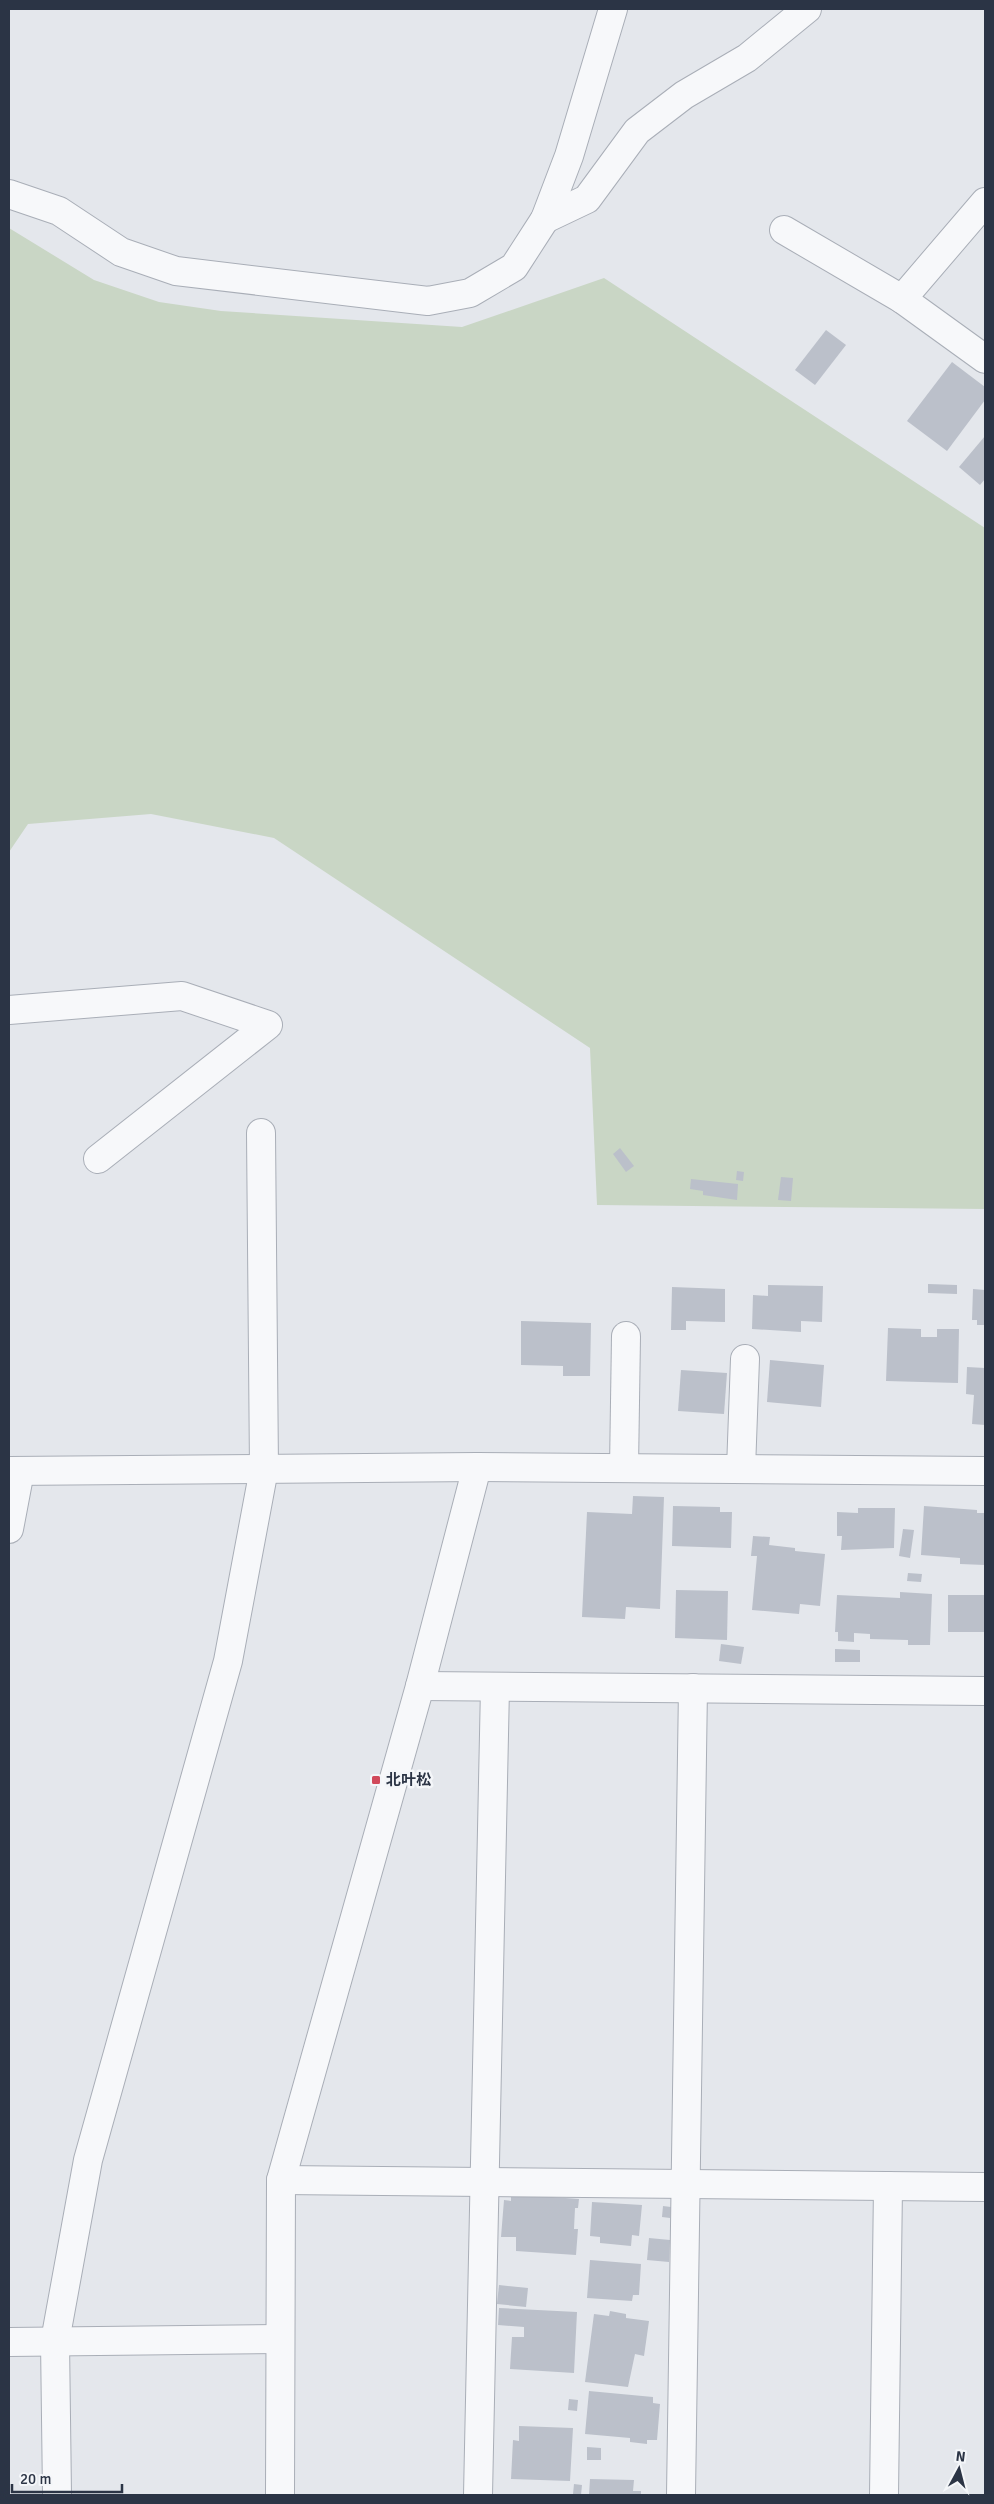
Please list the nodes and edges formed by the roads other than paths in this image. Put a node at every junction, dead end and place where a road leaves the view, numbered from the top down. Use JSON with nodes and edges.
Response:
{"nodes":[{"id":1,"x":613,"y":9,"type":"edge"},
{"id":2,"x":807,"y":9,"type":"edge"},
{"id":3,"x":9,"y":194,"type":"edge"},
{"id":4,"x":985,"y":202,"type":"edge"},
{"id":5,"x":545,"y":219,"type":"junction"},
{"id":6,"x":784,"y":230,"type":"dead end"},
{"id":7,"x":902,"y":299,"type":"junction"},
{"id":8,"x":985,"y":359,"type":"edge"},
{"id":9,"x":9,"y":1010,"type":"edge"},
{"id":10,"x":261,"y":1133,"type":"dead end"},
{"id":11,"x":98,"y":1159,"type":"dead end"},
{"id":12,"x":626,"y":1336,"type":"dead end"},
{"id":13,"x":745,"y":1359,"type":"dead end"},
{"id":14,"x":477,"y":1467,"type":"junction"},
{"id":15,"x":264,"y":1468,"type":"junction"},
{"id":16,"x":624,"y":1468,"type":"junction"},
{"id":17,"x":741,"y":1469,"type":"junction"},
{"id":18,"x":15,"y":1470,"type":"edge"},
{"id":19,"x":985,"y":1471,"type":"edge"},
{"id":20,"x":9,"y":1529,"type":"edge"},
{"id":21,"x":420,"y":1686,"type":"junction"},
{"id":22,"x":495,"y":1687,"type":"junction"},
{"id":23,"x":693,"y":1688,"type":"junction"},
{"id":24,"x":985,"y":1691,"type":"edge"},
{"id":25,"x":281,"y":2180,"type":"junction"},
{"id":26,"x":485,"y":2182,"type":"junction"},
{"id":27,"x":686,"y":2184,"type":"junction"},
{"id":28,"x":888,"y":2186,"type":"junction"},
{"id":29,"x":985,"y":2187,"type":"edge"},
{"id":30,"x":280,"y":2339,"type":"junction"},
{"id":31,"x":55,"y":2341,"type":"junction"},
{"id":32,"x":9,"y":2342,"type":"edge"},
{"id":33,"x":57,"y":2495,"type":"edge"},
{"id":34,"x":280,"y":2495,"type":"edge"},
{"id":35,"x":478,"y":2495,"type":"edge"},
{"id":36,"x":681,"y":2495,"type":"edge"},
{"id":37,"x":884,"y":2495,"type":"edge"}],
"edges":[{"from":1,"to":5,"type":"street"},
{"from":2,"to":5,"type":"street"},
{"from":3,"to":5,"type":"street"},
{"from":4,"to":7,"type":"street"},
{"from":6,"to":7,"type":"street"},
{"from":7,"to":8,"type":"street"},
{"from":9,"to":11,"type":"street"},
{"from":10,"to":15,"type":"street"},
{"from":12,"to":16,"type":"street"},
{"from":13,"to":17,"type":"street"},
{"from":14,"to":15,"type":"street"},
{"from":14,"to":16,"type":"street"},
{"from":14,"to":21,"type":"street"},
{"from":15,"to":18,"type":"street"},
{"from":15,"to":31,"type":"street"},
{"from":16,"to":17,"type":"street"},
{"from":17,"to":19,"type":"street"},
{"from":18,"to":20,"type":"street"},
{"from":21,"to":22,"type":"street"},
{"from":21,"to":25,"type":"street"},
{"from":22,"to":23,"type":"street"},
{"from":22,"to":26,"type":"street"},
{"from":23,"to":24,"type":"street"},
{"from":23,"to":27,"type":"street"},
{"from":25,"to":26,"type":"street"},
{"from":25,"to":30,"type":"street"},
{"from":26,"to":27,"type":"street"},
{"from":26,"to":35,"type":"street"},
{"from":27,"to":28,"type":"street"},
{"from":27,"to":36,"type":"street"},
{"from":28,"to":29,"type":"street"},
{"from":28,"to":37,"type":"street"},
{"from":30,"to":31,"type":"street"},
{"from":30,"to":34,"type":"street"},
{"from":31,"to":32,"type":"street"},
{"from":31,"to":33,"type":"street"}]}
